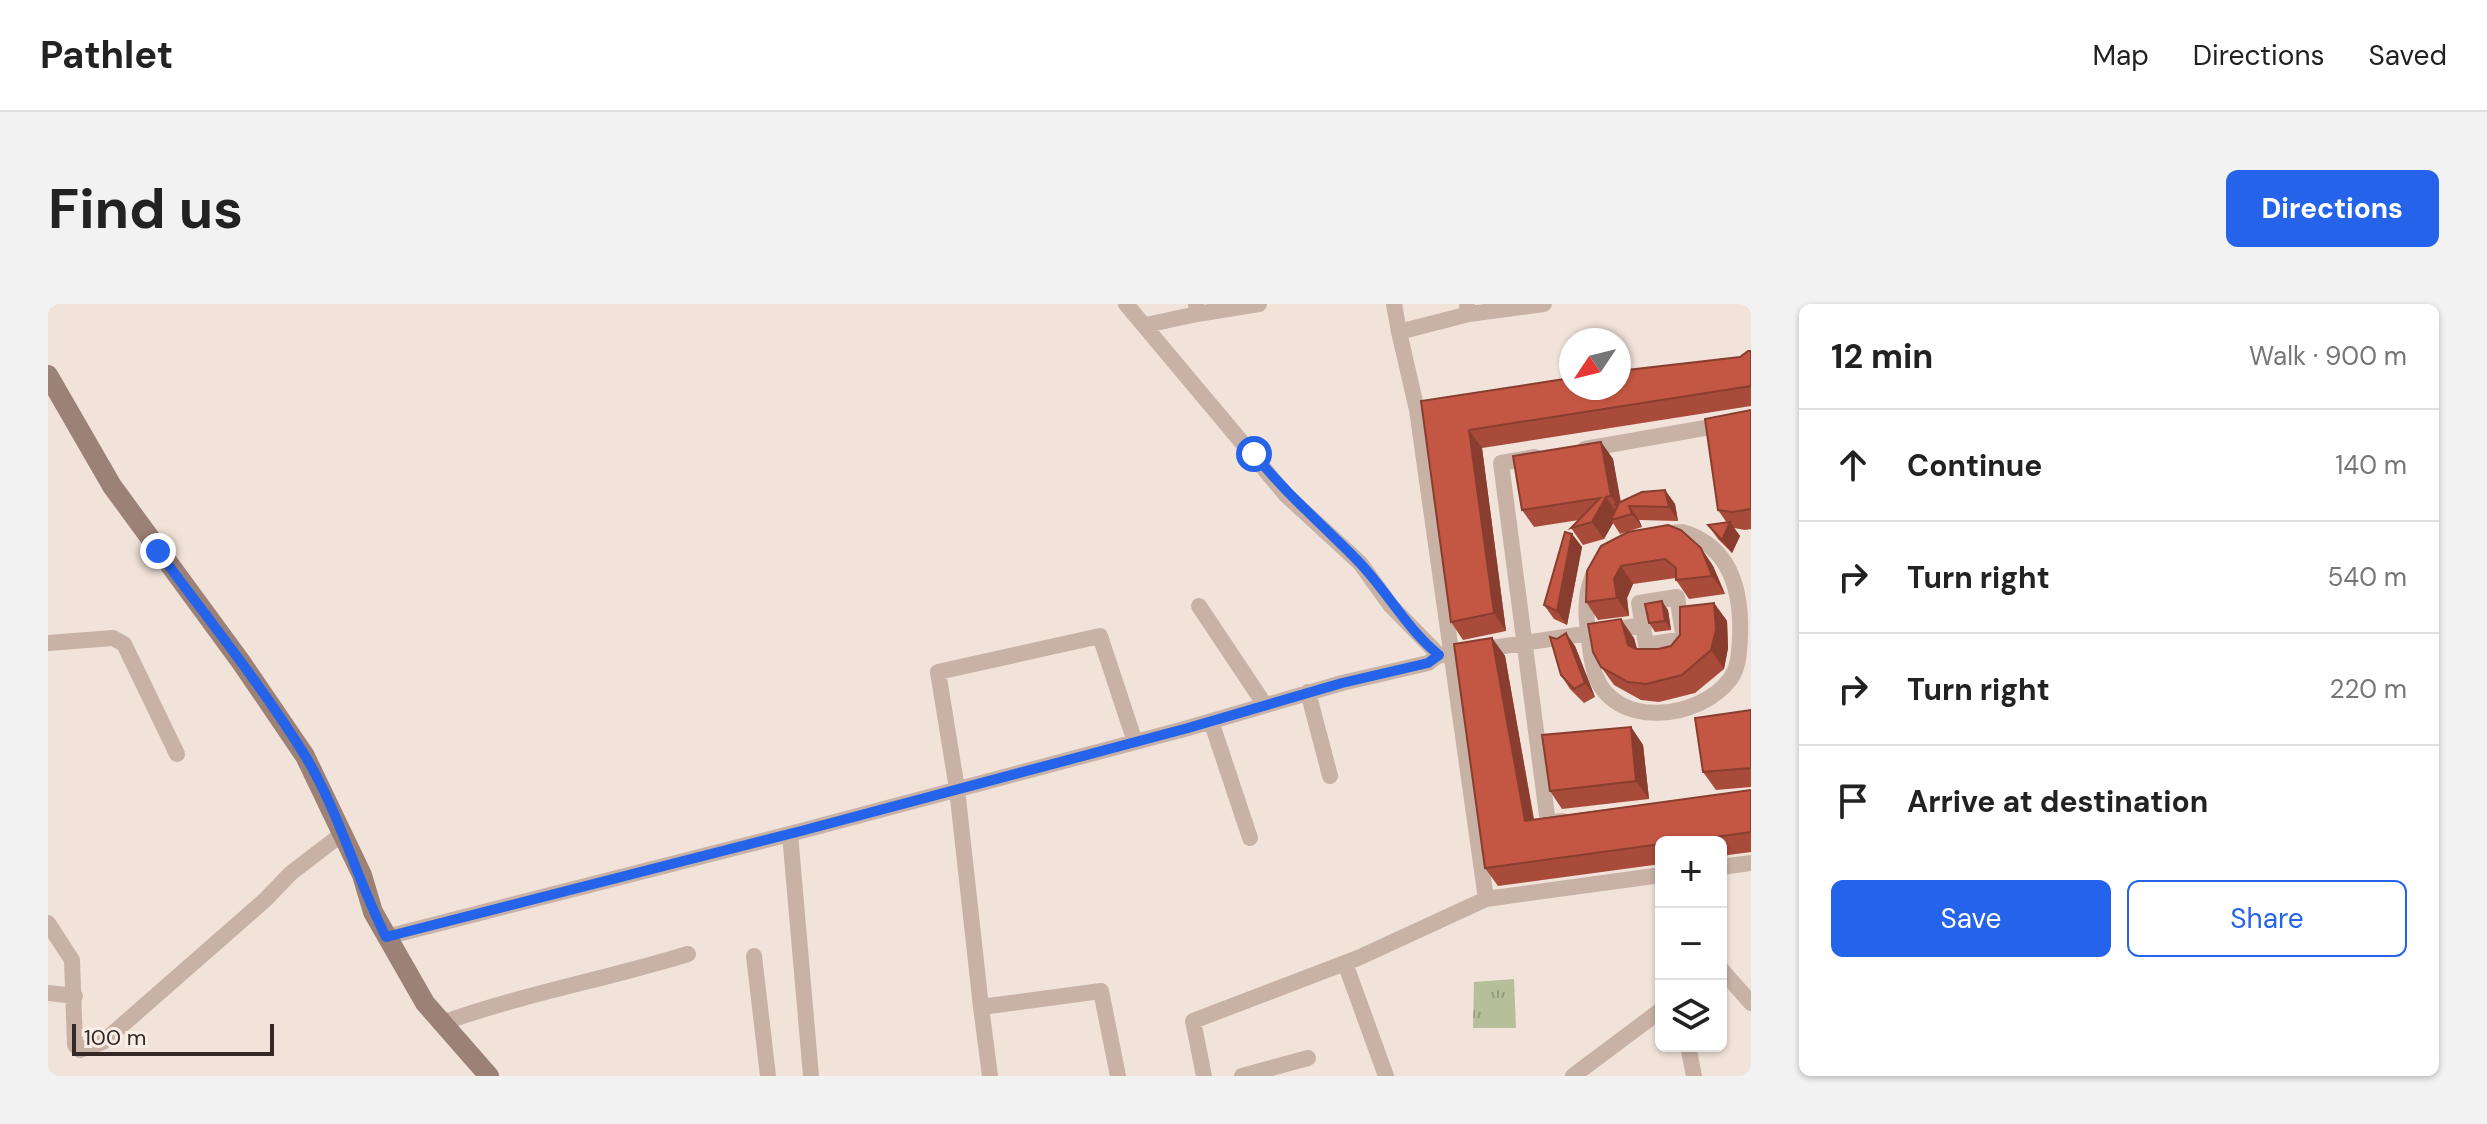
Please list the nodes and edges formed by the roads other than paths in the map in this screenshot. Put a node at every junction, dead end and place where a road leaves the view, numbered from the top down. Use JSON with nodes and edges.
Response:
{"nodes":[{"id":1,"x":1126,"y":304,"type":"edge"},
{"id":2,"x":1259,"y":304,"type":"edge"},
{"id":3,"x":1394,"y":304,"type":"edge"},
{"id":4,"x":1544,"y":304,"type":"edge"},
{"id":5,"x":1196,"y":309,"type":"edge"},
{"id":6,"x":1468,"y":309,"type":"edge"},
{"id":7,"x":1146,"y":325,"type":"junction"},
{"id":8,"x":1399,"y":332,"type":"junction"},
{"id":9,"x":48,"y":375,"type":"edge"},
{"id":10,"x":1461,"y":404,"type":"edge"},
{"id":11,"x":1417,"y":410,"type":"junction"},
{"id":12,"x":1751,"y":420,"type":"edge"},
{"id":13,"x":1199,"y":606,"type":"dead end"},
{"id":14,"x":1739,"y":609,"type":"edge"},
{"id":15,"x":1643,"y":625,"type":"junction"},
{"id":16,"x":1588,"y":633,"type":"junction"},
{"id":17,"x":48,"y":643,"type":"edge"},
{"id":18,"x":1524,"y":643,"type":"junction"},
{"id":19,"x":1445,"y":655,"type":"junction"},
{"id":20,"x":1308,"y":692,"type":"junction"},
{"id":21,"x":1265,"y":705,"type":"junction"},
{"id":22,"x":1211,"y":721,"type":"junction"},
{"id":23,"x":1135,"y":742,"type":"junction"},
{"id":24,"x":177,"y":754,"type":"dead end"},
{"id":25,"x":1330,"y":776,"type":"dead end"},
{"id":26,"x":957,"y":789,"type":"junction"},
{"id":27,"x":1579,"y":819,"type":"edge"},
{"id":28,"x":342,"y":834,"type":"junction"},
{"id":29,"x":790,"y":834,"type":"junction"},
{"id":30,"x":1250,"y":838,"type":"dead end"},
{"id":31,"x":1751,"y":863,"type":"edge"},
{"id":32,"x":1727,"y":866,"type":"edge"},
{"id":33,"x":1655,"y":876,"type":"edge"},
{"id":34,"x":1486,"y":899,"type":"junction"},
{"id":35,"x":48,"y":923,"type":"edge"},
{"id":36,"x":386,"y":937,"type":"junction"},
{"id":37,"x":688,"y":954,"type":"dead end"},
{"id":38,"x":754,"y":956,"type":"dead end"},
{"id":39,"x":1345,"y":963,"type":"junction"},
{"id":40,"x":1727,"y":976,"type":"edge"},
{"id":41,"x":48,"y":993,"type":"edge"},
{"id":42,"x":75,"y":996,"type":"junction"},
{"id":43,"x":1751,"y":1003,"type":"edge"},
{"id":44,"x":981,"y":1007,"type":"junction"},
{"id":45,"x":1655,"y":1014,"type":"edge"},
{"id":46,"x":442,"y":1023,"type":"junction"},
{"id":47,"x":1689,"y":1052,"type":"edge"},
{"id":48,"x":1308,"y":1058,"type":"dead end"},
{"id":49,"x":489,"y":1076,"type":"edge"},
{"id":50,"x":768,"y":1076,"type":"edge"},
{"id":51,"x":811,"y":1076,"type":"edge"},
{"id":52,"x":990,"y":1076,"type":"edge"},
{"id":53,"x":1118,"y":1076,"type":"edge"},
{"id":54,"x":1204,"y":1076,"type":"edge"},
{"id":55,"x":1242,"y":1076,"type":"edge"},
{"id":56,"x":1386,"y":1076,"type":"edge"},
{"id":57,"x":1573,"y":1076,"type":"edge"},
{"id":58,"x":1694,"y":1076,"type":"edge"}],
"edges":[{"from":1,"to":7,"type":"street"},
{"from":2,"to":5,"type":"street"},
{"from":3,"to":8,"type":"street"},
{"from":4,"to":6,"type":"street"},
{"from":5,"to":7,"type":"street"},
{"from":6,"to":8,"type":"street"},
{"from":7,"to":19,"type":"street"},
{"from":8,"to":11,"type":"street"},
{"from":9,"to":28,"type":"street"},
{"from":10,"to":11,"type":"street"},
{"from":11,"to":19,"type":"street"},
{"from":12,"to":18,"type":"street"},
{"from":13,"to":21,"type":"street"},
{"from":14,"to":16,"type":"street"},
{"from":14,"to":16,"type":"street"},
{"from":15,"to":15,"type":"street"},
{"from":15,"to":16,"type":"street"},
{"from":16,"to":18,"type":"street"},
{"from":17,"to":24,"type":"street"},
{"from":18,"to":19,"type":"street"},
{"from":18,"to":27,"type":"street"},
{"from":19,"to":20,"type":"street"},
{"from":19,"to":34,"type":"street"},
{"from":20,"to":21,"type":"street"},
{"from":20,"to":25,"type":"street"},
{"from":21,"to":22,"type":"street"},
{"from":22,"to":23,"type":"street"},
{"from":22,"to":30,"type":"street"},
{"from":23,"to":26,"type":"street"},
{"from":23,"to":26,"type":"street"},
{"from":26,"to":29,"type":"street"},
{"from":26,"to":44,"type":"street"},
{"from":28,"to":36,"type":"street"},
{"from":28,"to":42,"type":"street"},
{"from":29,"to":36,"type":"street"},
{"from":29,"to":51,"type":"street"},
{"from":31,"to":32,"type":"street"},
{"from":33,"to":34,"type":"street"},
{"from":34,"to":39,"type":"street"},
{"from":35,"to":42,"type":"street"},
{"from":36,"to":46,"type":"street"},
{"from":37,"to":46,"type":"street"},
{"from":38,"to":50,"type":"street"},
{"from":39,"to":54,"type":"street"},
{"from":39,"to":56,"type":"street"},
{"from":40,"to":43,"type":"street"},
{"from":41,"to":42,"type":"street"},
{"from":44,"to":52,"type":"street"},
{"from":44,"to":53,"type":"street"},
{"from":45,"to":57,"type":"street"},
{"from":46,"to":49,"type":"street"},
{"from":47,"to":58,"type":"street"},
{"from":48,"to":55,"type":"street"}]}
